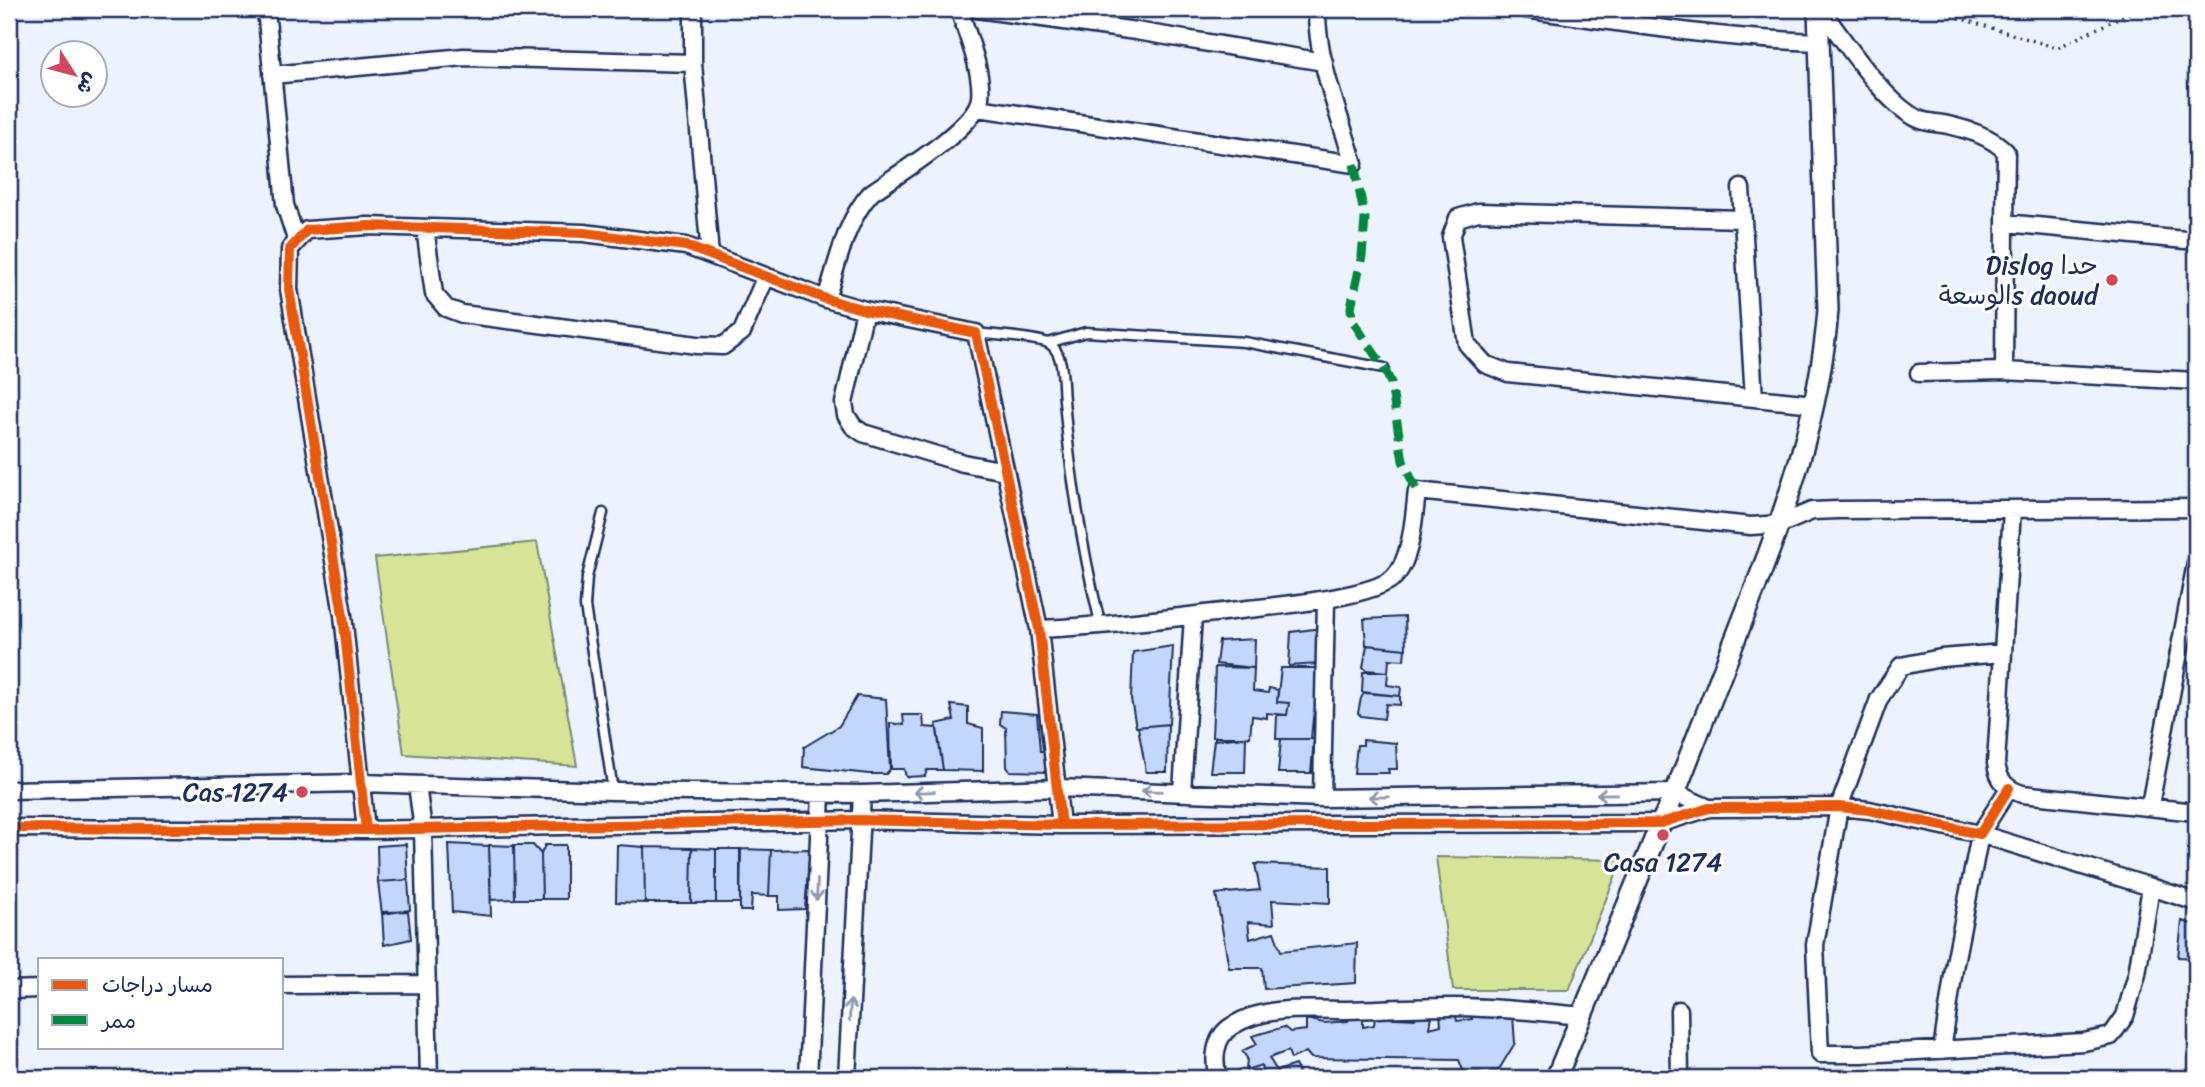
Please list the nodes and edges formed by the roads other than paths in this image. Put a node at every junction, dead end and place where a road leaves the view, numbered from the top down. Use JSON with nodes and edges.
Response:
{"nodes":[{"id":1,"x":266,"y":9,"type":"edge"},
{"id":2,"x":693,"y":9,"type":"edge"},
{"id":3,"x":960,"y":9,"type":"edge"},
{"id":4,"x":977,"y":9,"type":"edge"},
{"id":5,"x":1318,"y":9,"type":"edge"},
{"id":6,"x":1525,"y":9,"type":"edge"},
{"id":7,"x":1819,"y":9,"type":"edge"},
{"id":8,"x":1819,"y":42,"type":"junction"},
{"id":9,"x":1324,"y":62,"type":"junction"},
{"id":10,"x":693,"y":63,"type":"junction"},
{"id":11,"x":272,"y":75,"type":"junction"},
{"id":12,"x":978,"y":108,"type":"junction"},
{"id":13,"x":1741,"y":188,"type":"dead end"},
{"id":14,"x":1743,"y":219,"type":"junction"},
{"id":15,"x":2005,"y":223,"type":"junction"},
{"id":16,"x":425,"y":228,"type":"junction"},
{"id":17,"x":296,"y":239,"type":"junction"},
{"id":18,"x":2196,"y":241,"type":"edge"},
{"id":19,"x":710,"y":255,"type":"junction"},
{"id":20,"x":766,"y":276,"type":"junction"},
{"id":21,"x":826,"y":299,"type":"junction"},
{"id":22,"x":864,"y":310,"type":"junction"},
{"id":23,"x":976,"y":333,"type":"junction"},
{"id":24,"x":1048,"y":343,"type":"junction"},
{"id":25,"x":1384,"y":369,"type":"dead end"},
{"id":26,"x":2004,"y":371,"type":"junction"},
{"id":27,"x":1919,"y":373,"type":"dead end"},
{"id":28,"x":2196,"y":381,"type":"edge"},
{"id":29,"x":1754,"y":398,"type":"junction"},
{"id":30,"x":1814,"y":404,"type":"junction"},
{"id":31,"x":1005,"y":471,"type":"junction"},
{"id":32,"x":2196,"y":508,"type":"edge"},
{"id":33,"x":2012,"y":510,"type":"junction"},
{"id":34,"x":603,"y":513,"type":"dead end"},
{"id":35,"x":1781,"y":524,"type":"junction"},
{"id":36,"x":2196,"y":563,"type":"edge"},
{"id":37,"x":1326,"y":600,"type":"junction"},
{"id":38,"x":1194,"y":616,"type":"junction"},
{"id":39,"x":1101,"y":626,"type":"junction"},
{"id":40,"x":1039,"y":629,"type":"junction"},
{"id":41,"x":2003,"y":653,"type":"junction"},
{"id":42,"x":362,"y":783,"type":"junction"},
{"id":43,"x":417,"y":785,"type":"junction"},
{"id":44,"x":1058,"y":788,"type":"junction"},
{"id":45,"x":2009,"y":788,"type":"junction"},
{"id":46,"x":9,"y":790,"type":"edge"},
{"id":47,"x":613,"y":791,"type":"junction"},
{"id":48,"x":1182,"y":792,"type":"junction"},
{"id":49,"x":1675,"y":793,"type":"junction"},
{"id":50,"x":821,"y":794,"type":"junction"},
{"id":51,"x":862,"y":794,"type":"junction"},
{"id":52,"x":1322,"y":798,"type":"junction"},
{"id":53,"x":2150,"y":805,"type":"junction"},
{"id":54,"x":1839,"y":807,"type":"junction"},
{"id":55,"x":1709,"y":808,"type":"junction"},
{"id":56,"x":2196,"y":812,"type":"edge"},
{"id":57,"x":859,"y":820,"type":"junction"},
{"id":58,"x":820,"y":822,"type":"junction"},
{"id":59,"x":1661,"y":823,"type":"junction"},
{"id":60,"x":1061,"y":825,"type":"junction"},
{"id":61,"x":9,"y":828,"type":"edge"},
{"id":62,"x":423,"y":829,"type":"junction"},
{"id":63,"x":366,"y":830,"type":"junction"},
{"id":64,"x":1980,"y":834,"type":"junction"},
{"id":65,"x":2151,"y":887,"type":"junction"},
{"id":66,"x":2196,"y":902,"type":"edge"},
{"id":67,"x":427,"y":984,"type":"junction"},
{"id":68,"x":284,"y":985,"type":"edge"},
{"id":69,"x":38,"y":989,"type":"edge"},
{"id":70,"x":9,"y":990,"type":"edge"},
{"id":71,"x":1679,"y":1010,"type":"dead end"},
{"id":72,"x":1582,"y":1016,"type":"junction"},
{"id":73,"x":1942,"y":1050,"type":"junction"},
{"id":74,"x":429,"y":1078,"type":"edge"},
{"id":75,"x":808,"y":1078,"type":"edge"},
{"id":76,"x":847,"y":1078,"type":"edge"},
{"id":77,"x":1218,"y":1078,"type":"edge"},
{"id":78,"x":1556,"y":1078,"type":"edge"},
{"id":79,"x":1680,"y":1078,"type":"edge"}],
"edges":[{"from":1,"to":11,"type":"street"},
{"from":2,"to":10,"type":"street"},
{"from":3,"to":12,"type":"street"},
{"from":4,"to":9,"type":"street"},
{"from":5,"to":9,"type":"street"},
{"from":6,"to":8,"type":"street"},
{"from":7,"to":8,"type":"street"},
{"from":7,"to":15,"type":"street"},
{"from":8,"to":30,"type":"street"},
{"from":9,"to":12,"type":"street"},
{"from":10,"to":11,"type":"street"},
{"from":10,"to":19,"type":"street"},
{"from":11,"to":17,"type":"street"},
{"from":12,"to":21,"type":"street"},
{"from":13,"to":14,"type":"street"},
{"from":14,"to":29,"type":"street"},
{"from":14,"to":29,"type":"street"},
{"from":15,"to":18,"type":"street"},
{"from":15,"to":26,"type":"street"},
{"from":16,"to":17,"type":"street"},
{"from":16,"to":19,"type":"street"},
{"from":16,"to":20,"type":"street"},
{"from":17,"to":42,"type":"street"},
{"from":19,"to":20,"type":"street"},
{"from":20,"to":21,"type":"street"},
{"from":21,"to":22,"type":"street"},
{"from":22,"to":23,"type":"street"},
{"from":22,"to":31,"type":"street"},
{"from":23,"to":24,"type":"lane"},
{"from":23,"to":31,"type":"street"},
{"from":24,"to":25,"type":"lane"},
{"from":24,"to":39,"type":"lane"},
{"from":26,"to":27,"type":"street"},
{"from":26,"to":28,"type":"street"},
{"from":29,"to":30,"type":"street"},
{"from":30,"to":35,"type":"street"},
{"from":31,"to":40,"type":"street"},
{"from":32,"to":33,"type":"street"},
{"from":33,"to":35,"type":"street"},
{"from":33,"to":41,"type":"street"},
{"from":34,"to":47,"type":"lane"},
{"from":35,"to":37,"type":"street"},
{"from":35,"to":49,"type":"street"},
{"from":36,"to":53,"type":"street"},
{"from":37,"to":38,"type":"street"},
{"from":37,"to":52,"type":"street"},
{"from":38,"to":39,"type":"street"},
{"from":38,"to":48,"type":"street"},
{"from":39,"to":40,"type":"street"},
{"from":40,"to":44,"type":"street"},
{"from":41,"to":45,"type":"street"},
{"from":41,"to":54,"type":"street"},
{"from":42,"to":43,"type":"street"},
{"from":42,"to":46,"type":"street"},
{"from":42,"to":63,"type":"street"},
{"from":43,"to":47,"type":"street"},
{"from":43,"to":62,"type":"street"},
{"from":48,"to":44,"type":"street","one_way":true},
{"from":44,"to":51,"type":"street","one_way":true},
{"from":44,"to":60,"type":"street"},
{"from":45,"to":53,"type":"street"},
{"from":45,"to":64,"type":"street"},
{"from":47,"to":50,"type":"street"},
{"from":48,"to":52,"type":"street"},
{"from":49,"to":52,"type":"street","one_way":true},
{"from":49,"to":55,"type":"street"},
{"from":49,"to":59,"type":"street"},
{"from":50,"to":51,"type":"street"},
{"from":50,"to":58,"type":"street"},
{"from":51,"to":57,"type":"street"},
{"from":53,"to":56,"type":"street"},
{"from":54,"to":55,"type":"street"},
{"from":54,"to":64,"type":"street"},
{"from":54,"to":73,"type":"street"},
{"from":55,"to":59,"type":"street"},
{"from":57,"to":58,"type":"street"},
{"from":57,"to":60,"type":"street"},
{"from":76,"to":57,"type":"street","one_way":true},
{"from":58,"to":62,"type":"street"},
{"from":58,"to":75,"type":"street","one_way":true},
{"from":59,"to":60,"type":"street"},
{"from":59,"to":72,"type":"street"},
{"from":61,"to":63,"type":"street"},
{"from":62,"to":63,"type":"street"},
{"from":62,"to":67,"type":"street"},
{"from":64,"to":65,"type":"street"},
{"from":64,"to":73,"type":"street"},
{"from":65,"to":66,"type":"street"},
{"from":65,"to":73,"type":"street"},
{"from":67,"to":68,"type":"street"},
{"from":67,"to":74,"type":"street"},
{"from":69,"to":70,"type":"street"},
{"from":71,"to":79,"type":"street"},
{"from":72,"to":77,"type":"street"},
{"from":72,"to":78,"type":"street"}]}
